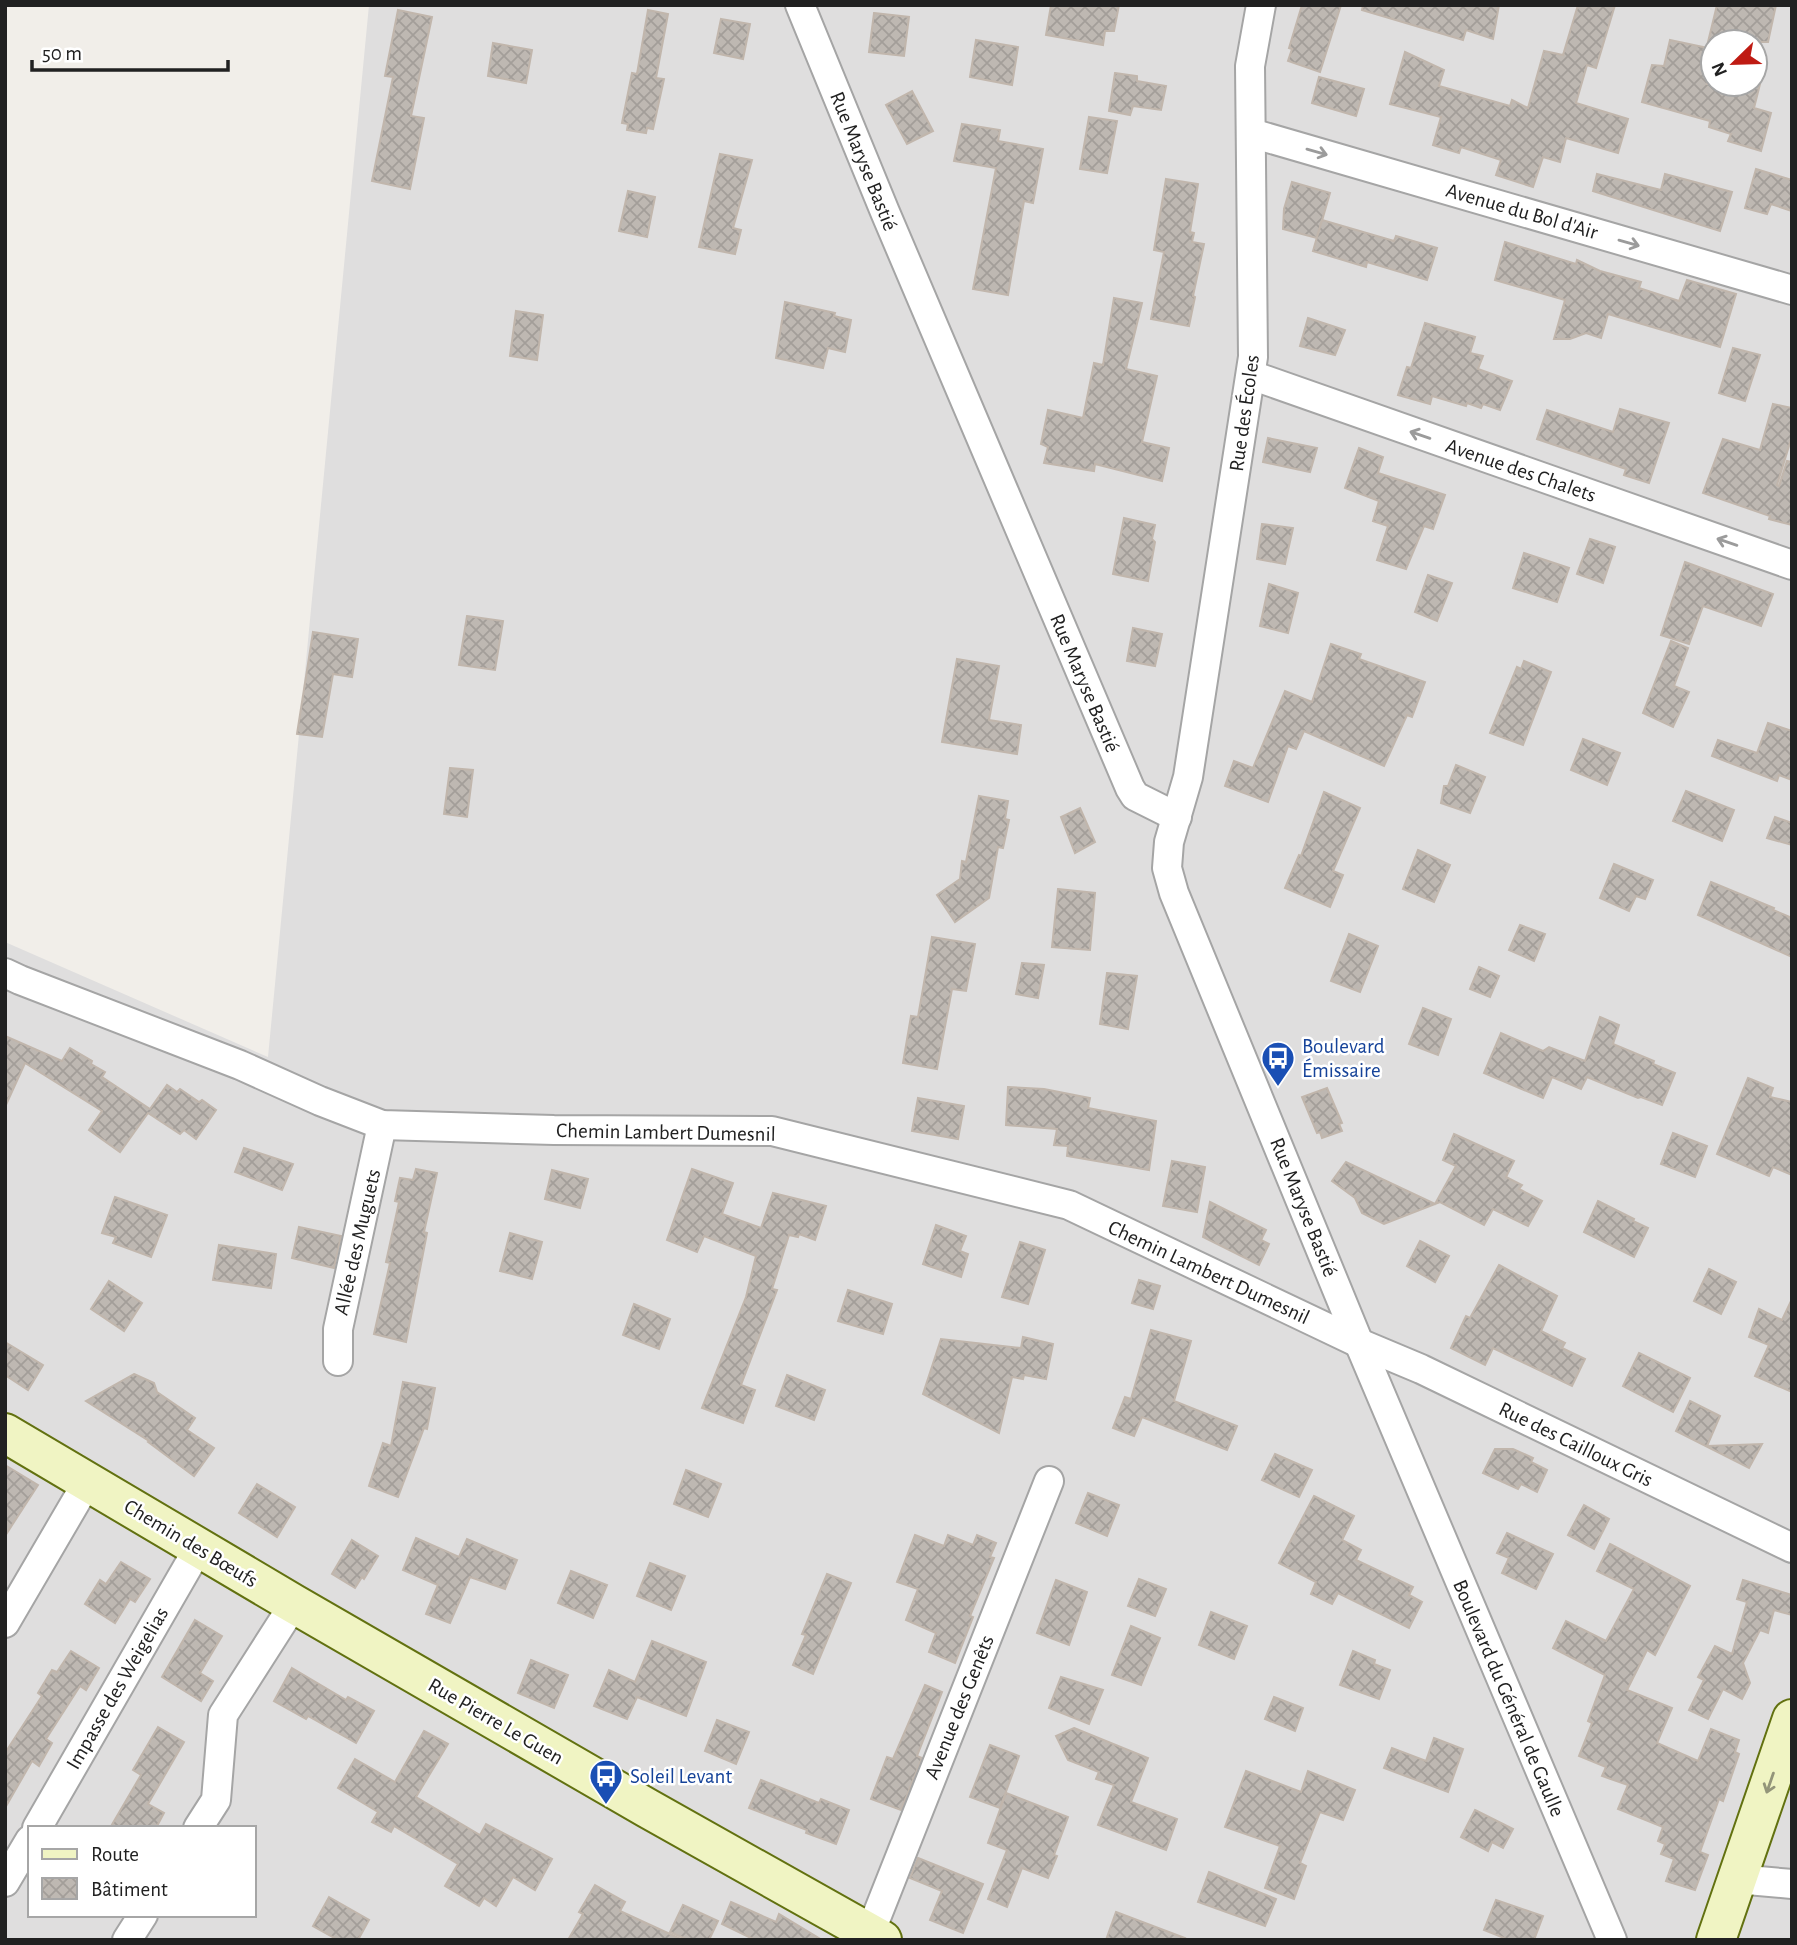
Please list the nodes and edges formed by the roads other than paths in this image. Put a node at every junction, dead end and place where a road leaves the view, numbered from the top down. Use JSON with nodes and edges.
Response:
{"nodes":[{"id":1,"x":800,"y":5,"type":"edge"},
{"id":2,"x":1261,"y":5,"type":"edge"},
{"id":3,"x":1251,"y":133,"type":"junction"},
{"id":4,"x":1792,"y":290,"type":"edge"},
{"id":5,"x":1251,"y":375,"type":"junction"},
{"id":6,"x":1792,"y":565,"type":"edge"},
{"id":7,"x":1177,"y":817,"type":"junction"},
{"id":8,"x":5,"y":972,"type":"edge"},
{"id":9,"x":382,"y":1125,"type":"junction"},
{"id":10,"x":1359,"y":1343,"type":"junction"},
{"id":11,"x":338,"y":1361,"type":"dead end"},
{"id":12,"x":5,"y":1433,"type":"edge"},
{"id":13,"x":1408,"y":1455,"type":"joint"},
{"id":14,"x":88,"y":1481,"type":"junction"},
{"id":15,"x":1049,"y":1481,"type":"dead end"},
{"id":16,"x":1792,"y":1548,"type":"edge"},
{"id":17,"x":198,"y":1549,"type":"junction"},
{"id":18,"x":294,"y":1604,"type":"junction"},
{"id":19,"x":5,"y":1623,"type":"edge"},
{"id":20,"x":1791,"y":1725,"type":"edge"},
{"id":21,"x":38,"y":1826,"type":"edge"},
{"id":22,"x":199,"y":1826,"type":"edge"},
{"id":23,"x":28,"y":1843,"type":"edge"},
{"id":24,"x":1736,"y":1879,"type":"junction"},
{"id":25,"x":5,"y":1882,"type":"edge"},
{"id":26,"x":1792,"y":1884,"type":"edge"},
{"id":27,"x":142,"y":1917,"type":"edge"},
{"id":28,"x":866,"y":1935,"type":"edge"},
{"id":29,"x":127,"y":1940,"type":"edge"},
{"id":30,"x":1612,"y":1940,"type":"edge"},
{"id":31,"x":1716,"y":1940,"type":"edge"}],
"edges":[{"from":1,"to":7,"type":"street","name":"Rue Maryse Bastié"},
{"from":2,"to":3,"type":"street","name":"Rue des Écoles"},
{"from":3,"to":4,"type":"street","name":"Avenue du Bol d'Air","one_way":true},
{"from":3,"to":5,"type":"street","name":"Rue des Écoles"},
{"from":6,"to":5,"type":"street","name":"Avenue des Chalets","one_way":true},
{"from":5,"to":7,"type":"street","name":"Rue des Écoles"},
{"from":7,"to":10,"type":"street","name":"Rue Maryse Bastié"},
{"from":8,"to":9,"type":"street","name":"Chemin Lambert Dumesnil"},
{"from":9,"to":10,"type":"street","name":"Chemin Lambert Dumesnil"},
{"from":9,"to":11,"type":"street","name":"Allée des Muguets"},
{"from":10,"to":13,"type":"street","name":"Rue Maryse Bastié"},
{"from":10,"to":16,"type":"street","name":"Rue des Cailloux Gris"},
{"from":12,"to":14,"type":"street","name":"Chemin des Bœufs"},
{"from":13,"to":30,"type":"street","name":"Boulevard du Général de Gaulle"},
{"from":14,"to":17,"type":"street","name":"Chemin des Bœufs"},
{"from":14,"to":19,"type":"street"},
{"from":15,"to":28,"type":"street","name":"Avenue des Genêts"},
{"from":17,"to":18,"type":"street","name":"Chemin des Bœufs"},
{"from":17,"to":21,"type":"street","name":"Impasse des Weigelias"},
{"from":18,"to":22,"type":"street"},
{"from":18,"to":28,"type":"street","name":"Rue Pierre Le Guen"},
{"from":20,"to":24,"type":"street","one_way":true},
{"from":23,"to":25,"type":"street"},
{"from":24,"to":26,"type":"street"},
{"from":24,"to":31,"type":"street"},
{"from":27,"to":29,"type":"street"}]}
